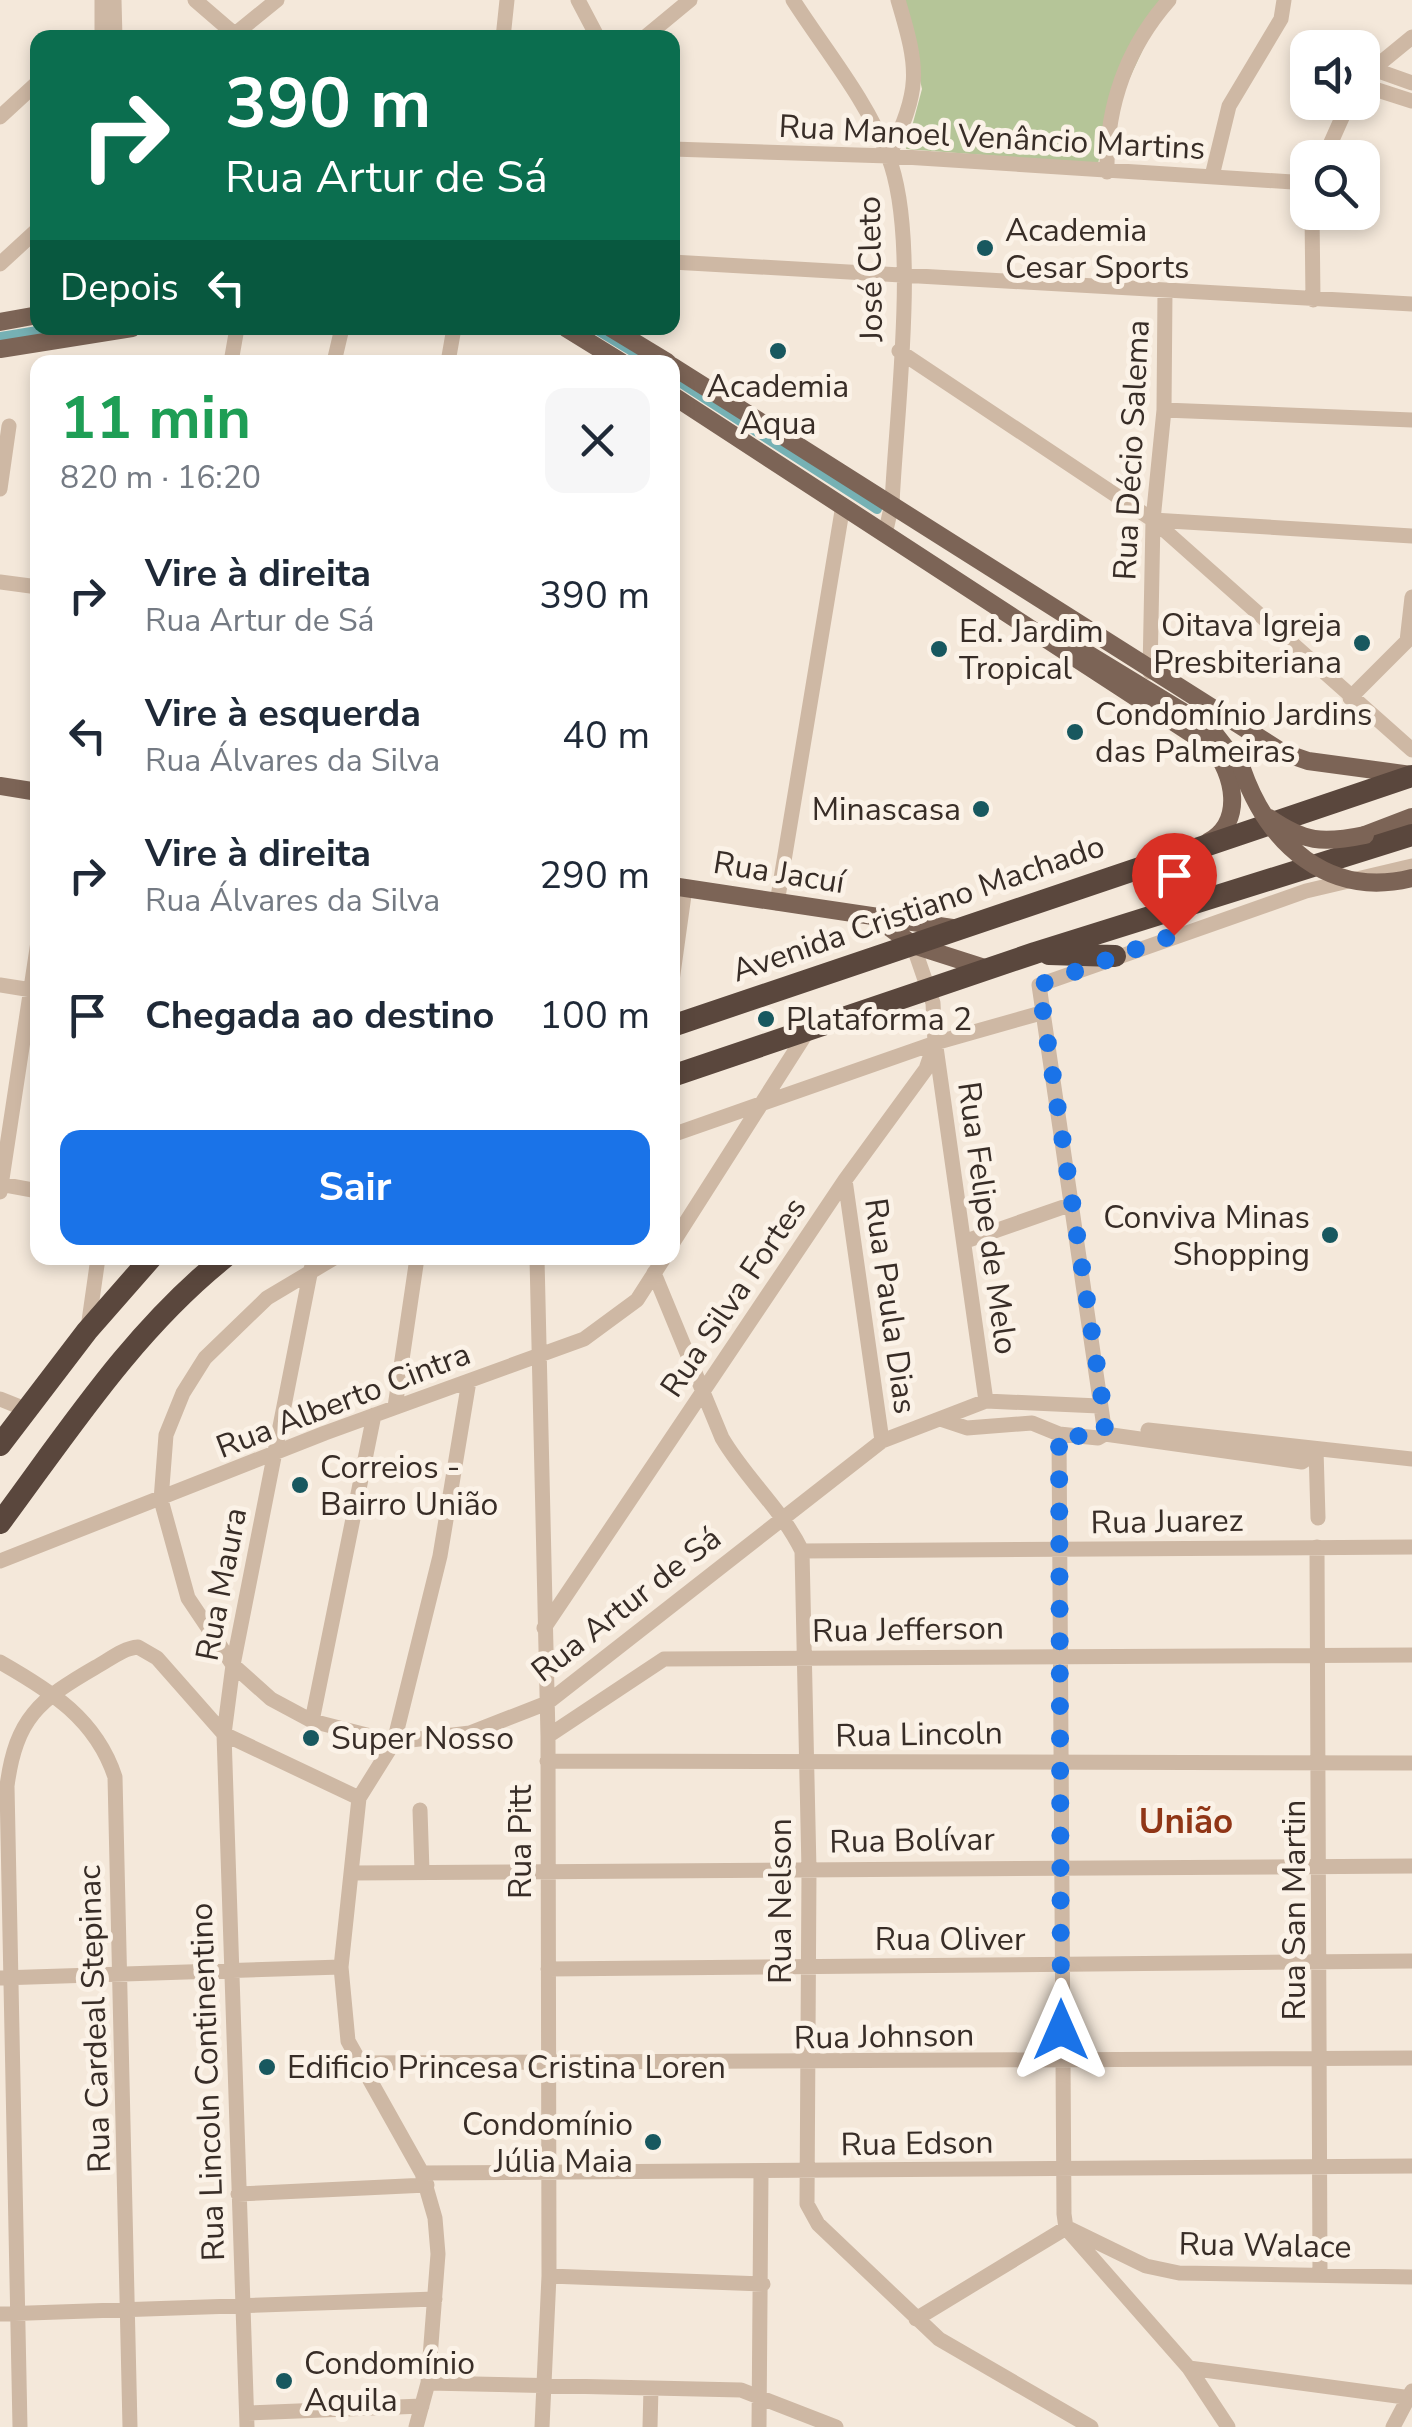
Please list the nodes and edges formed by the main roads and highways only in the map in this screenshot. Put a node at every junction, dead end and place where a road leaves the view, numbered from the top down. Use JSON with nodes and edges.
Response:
{"nodes":[{"id":1,"x":30,"y":316,"type":"edge"},
{"id":2,"x":0,"y":322,"type":"edge"},
{"id":3,"x":88,"y":335,"type":"edge"},
{"id":4,"x":577,"y":335,"type":"edge"},
{"id":5,"x":622,"y":335,"type":"edge"},
{"id":6,"x":0,"y":349,"type":"edge"},
{"id":7,"x":610,"y":355,"type":"edge"},
{"id":8,"x":655,"y":355,"type":"edge"},
{"id":9,"x":680,"y":370,"type":"edge"},
{"id":10,"x":680,"y":400,"type":"edge"},
{"id":11,"x":1000,"y":573,"type":"junction"},
{"id":12,"x":984,"y":598,"type":"junction"},
{"id":13,"x":1046,"y":636,"type":"junction"},
{"id":14,"x":1149,"y":680,"type":"junction"},
{"id":15,"x":1242,"y":769,"type":"junction"},
{"id":16,"x":1412,"y":776,"type":"edge"},
{"id":17,"x":0,"y":786,"type":"edge"},
{"id":18,"x":30,"y":791,"type":"edge"},
{"id":19,"x":1412,"y":818,"type":"edge"},
{"id":20,"x":1412,"y":834,"type":"edge"},
{"id":21,"x":1193,"y":850,"type":"junction"},
{"id":22,"x":1412,"y":878,"type":"edge"},
{"id":23,"x":680,"y":887,"type":"edge"},
{"id":24,"x":876,"y":918,"type":"junction"},
{"id":25,"x":958,"y":928,"type":"junction"},
{"id":26,"x":912,"y":945,"type":"junction"},
{"id":27,"x":1035,"y":953,"type":"junction"},
{"id":28,"x":1115,"y":956,"type":"road end"},
{"id":29,"x":988,"y":970,"type":"junction"},
{"id":30,"x":680,"y":1023,"type":"edge"},
{"id":31,"x":680,"y":1073,"type":"edge"},
{"id":32,"x":145,"y":1265,"type":"edge"},
{"id":33,"x":216,"y":1265,"type":"edge"},
{"id":34,"x":0,"y":1445,"type":"edge"},
{"id":35,"x":0,"y":1523,"type":"edge"}],
"edges":[{"from":1,"to":2,"type":"main road"},
{"from":3,"to":6,"type":"main road"},
{"from":4,"to":7,"type":"main road"},
{"from":5,"to":8,"type":"main road"},
{"from":9,"to":11,"type":"main road"},
{"from":10,"to":12,"type":"main road"},
{"from":11,"to":12,"type":"main road"},
{"from":11,"to":14,"type":"main road"},
{"from":12,"to":13,"type":"main road"},
{"from":13,"to":14,"type":"main road"},
{"from":13,"to":21,"type":"main road"},
{"from":14,"to":15,"type":"main road"},
{"from":14,"to":16,"type":"main road"},
{"from":15,"to":19,"type":"main road","bridge":true},
{"from":15,"to":22,"type":"main road","bridge":true},
{"from":16,"to":21,"type":"highway","name":"Avenida Cristiano Machado"},
{"from":17,"to":18,"type":"main road"},
{"from":20,"to":27,"type":"highway"},
{"from":21,"to":25,"type":"highway","name":"Avenida Cristiano Machado"},
{"from":23,"to":24,"type":"main road","name":"Rua Jacuí"},
{"from":24,"to":25,"type":"main road","name":"Rua Jacuí"},
{"from":24,"to":26,"type":"main road","name":"Rua Jacuí"},
{"from":25,"to":26,"type":"highway","name":"Avenida Cristiano Machado"},
{"from":26,"to":29,"type":"main road","name":"Rua Jacuí"},
{"from":26,"to":30,"type":"highway","name":"Avenida Cristiano Machado"},
{"from":27,"to":28,"type":"highway"},
{"from":27,"to":29,"type":"highway"},
{"from":29,"to":31,"type":"highway"},
{"from":32,"to":34,"type":"highway"},
{"from":33,"to":35,"type":"highway"}]}
